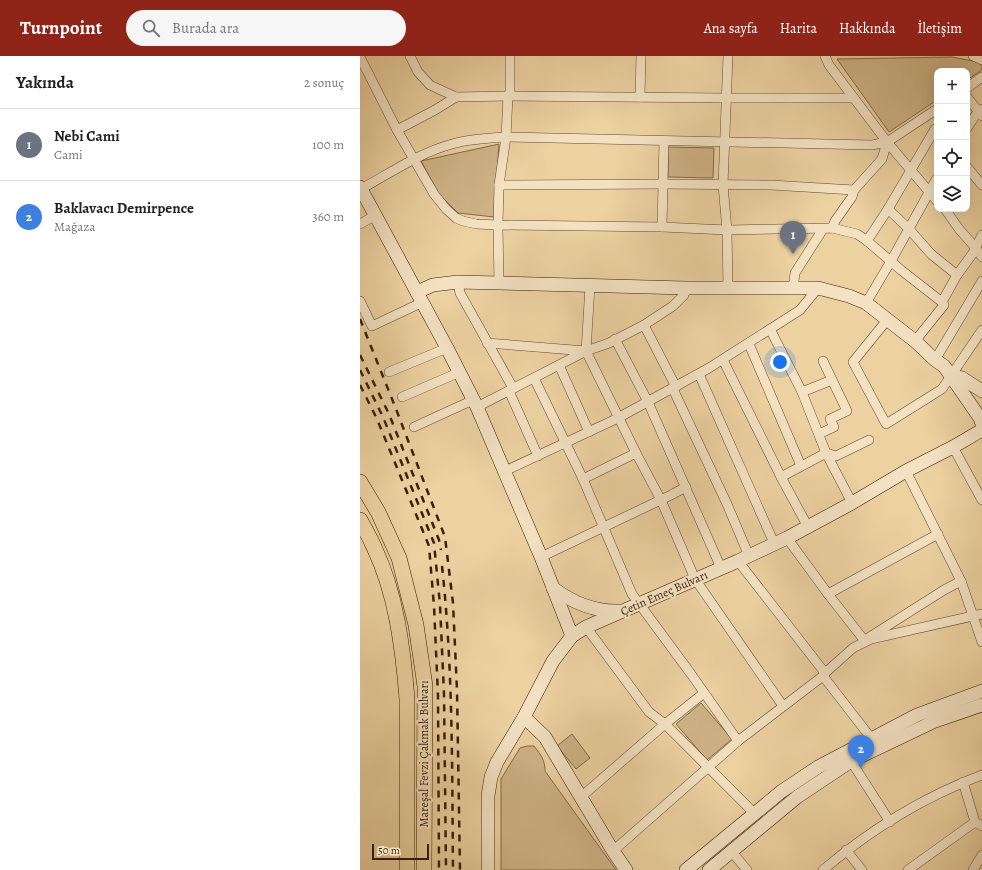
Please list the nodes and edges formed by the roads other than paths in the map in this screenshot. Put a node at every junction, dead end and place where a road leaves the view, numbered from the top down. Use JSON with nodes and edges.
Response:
{"nodes":[{"id":1,"x":410,"y":56,"type":"edge"},
{"id":2,"x":510,"y":56,"type":"edge"},
{"id":3,"x":641,"y":56,"type":"edge"},
{"id":4,"x":728,"y":56,"type":"edge"},
{"id":5,"x":825,"y":56,"type":"edge"},
{"id":6,"x":973,"y":56,"type":"edge"},
{"id":7,"x":360,"y":57,"type":"edge"},
{"id":8,"x":982,"y":60,"type":"edge"},
{"id":9,"x":982,"y":77,"type":"edge"},
{"id":10,"x":970,"y":86,"type":"edge"},
{"id":11,"x":508,"y":96,"type":"junction"},
{"id":12,"x":456,"y":97,"type":"junction"},
{"id":13,"x":640,"y":98,"type":"junction"},
{"id":14,"x":726,"y":98,"type":"junction"},
{"id":15,"x":854,"y":98,"type":"junction"},
{"id":16,"x":970,"y":100,"type":"edge"},
{"id":17,"x":934,"y":111,"type":"edge"},
{"id":18,"x":981,"y":113,"type":"edge"},
{"id":19,"x":926,"y":117,"type":"junction"},
{"id":20,"x":970,"y":125,"type":"edge"},
{"id":21,"x":934,"y":127,"type":"edge"},
{"id":22,"x":397,"y":130,"type":"junction"},
{"id":23,"x":934,"y":133,"type":"edge"},
{"id":24,"x":506,"y":136,"type":"junction"},
{"id":25,"x":664,"y":141,"type":"junction"},
{"id":26,"x":724,"y":142,"type":"junction"},
{"id":27,"x":887,"y":142,"type":"junction"},
{"id":28,"x":414,"y":158,"type":"junction"},
{"id":29,"x":910,"y":170,"type":"junction"},
{"id":30,"x":970,"y":171,"type":"edge"},
{"id":31,"x":934,"y":183,"type":"edge"},
{"id":32,"x":663,"y":184,"type":"junction"},
{"id":33,"x":500,"y":185,"type":"junction"},
{"id":34,"x":723,"y":185,"type":"junction"},
{"id":35,"x":982,"y":185,"type":"edge"},
{"id":36,"x":361,"y":188,"type":"edge"},
{"id":37,"x":854,"y":190,"type":"junction"},
{"id":38,"x":929,"y":192,"type":"junction"},
{"id":39,"x":934,"y":198,"type":"edge"},
{"id":40,"x":888,"y":209,"type":"junction"},
{"id":41,"x":947,"y":212,"type":"edge"},
{"id":42,"x":376,"y":216,"type":"junction"},
{"id":43,"x":360,"y":224,"type":"edge"},
{"id":44,"x":498,"y":225,"type":"junction"},
{"id":45,"x":662,"y":227,"type":"junction"},
{"id":46,"x":832,"y":228,"type":"junction"},
{"id":47,"x":823,"y":229,"type":"junction"},
{"id":48,"x":909,"y":229,"type":"junction"},
{"id":49,"x":727,"y":230,"type":"junction"},
{"id":50,"x":982,"y":236,"type":"edge"},
{"id":51,"x":867,"y":241,"type":"junction"},
{"id":52,"x":976,"y":248,"type":"junction"},
{"id":53,"x":982,"y":257,"type":"edge"},
{"id":54,"x":891,"y":261,"type":"junction"},
{"id":55,"x":957,"y":275,"type":"junction"},
{"id":56,"x":982,"y":281,"type":"edge"},
{"id":57,"x":458,"y":282,"type":"junction"},
{"id":58,"x":499,"y":284,"type":"junction"},
{"id":59,"x":590,"y":286,"type":"junction"},
{"id":60,"x":686,"y":288,"type":"junction"},
{"id":61,"x":728,"y":288,"type":"junction"},
{"id":62,"x":818,"y":288,"type":"junction"},
{"id":63,"x":793,"y":289,"type":"junction"},
{"id":64,"x":420,"y":297,"type":"junction"},
{"id":65,"x":360,"y":301,"type":"edge"},
{"id":66,"x":942,"y":302,"type":"junction"},
{"id":67,"x":866,"y":303,"type":"junction"},
{"id":68,"x":888,"y":320,"type":"junction"},
{"id":69,"x":644,"y":325,"type":"junction"},
{"id":70,"x":770,"y":329,"type":"junction"},
{"id":71,"x":982,"y":330,"type":"edge"},
{"id":72,"x":615,"y":339,"type":"junction"},
{"id":73,"x":915,"y":341,"type":"junction"},
{"id":74,"x":487,"y":343,"type":"junction"},
{"id":75,"x":749,"y":344,"type":"junction"},
{"id":76,"x":447,"y":348,"type":"junction"},
{"id":77,"x":586,"y":351,"type":"junction"},
{"id":78,"x":722,"y":360,"type":"junction"},
{"id":79,"x":935,"y":360,"type":"junction"},
{"id":80,"x":823,"y":361,"type":"dead end"},
{"id":81,"x":560,"y":365,"type":"junction"},
{"id":82,"x":389,"y":372,"type":"dead end"},
{"id":83,"x":460,"y":372,"type":"junction"},
{"id":84,"x":699,"y":374,"type":"junction"},
{"id":85,"x":534,"y":378,"type":"junction"},
{"id":86,"x":949,"y":379,"type":"junction"},
{"id":87,"x":832,"y":380,"type":"junction"},
{"id":88,"x":675,"y":388,"type":"junction"},
{"id":89,"x":511,"y":390,"type":"junction"},
{"id":90,"x":982,"y":391,"type":"edge"},
{"id":91,"x":802,"y":392,"type":"junction"},
{"id":92,"x":402,"y":397,"type":"dead end"},
{"id":93,"x":648,"y":402,"type":"junction"},
{"id":94,"x":475,"y":403,"type":"junction"},
{"id":95,"x":618,"y":418,"type":"junction"},
{"id":96,"x":982,"y":424,"type":"edge"},
{"id":97,"x":414,"y":427,"type":"dead end"},
{"id":98,"x":982,"y":429,"type":"edge"},
{"id":99,"x":589,"y":432,"type":"junction"},
{"id":100,"x":819,"y":434,"type":"junction"},
{"id":101,"x":869,"y":440,"type":"dead end"},
{"id":102,"x":565,"y":444,"type":"junction"},
{"id":103,"x":953,"y":447,"type":"junction"},
{"id":104,"x":636,"y":453,"type":"junction"},
{"id":105,"x":826,"y":453,"type":"junction"},
{"id":106,"x":538,"y":456,"type":"junction"},
{"id":107,"x":801,"y":466,"type":"junction"},
{"id":108,"x":505,"y":471,"type":"junction"},
{"id":109,"x":906,"y":471,"type":"junction"},
{"id":110,"x":781,"y":477,"type":"junction"},
{"id":111,"x":583,"y":479,"type":"junction"},
{"id":112,"x":360,"y":482,"type":"edge"},
{"id":113,"x":686,"y":487,"type":"junction"},
{"id":114,"x":660,"y":500,"type":"junction"},
{"id":115,"x":982,"y":500,"type":"edge"},
{"id":116,"x":852,"y":503,"type":"junction"},
{"id":117,"x":360,"y":520,"type":"edge"},
{"id":118,"x":604,"y":527,"type":"junction"},
{"id":119,"x":808,"y":527,"type":"junction"},
{"id":120,"x":938,"y":534,"type":"junction"},
{"id":121,"x":787,"y":538,"type":"junction"},
{"id":122,"x":774,"y":543,"type":"junction"},
{"id":123,"x":541,"y":557,"type":"junction"},
{"id":124,"x":743,"y":559,"type":"junction"},
{"id":125,"x":722,"y":568,"type":"junction"},
{"id":126,"x":695,"y":580,"type":"junction"},
{"id":127,"x":961,"y":581,"type":"junction"},
{"id":128,"x":553,"y":588,"type":"junction"},
{"id":129,"x":828,"y":594,"type":"junction"},
{"id":130,"x":640,"y":604,"type":"junction"},
{"id":131,"x":624,"y":611,"type":"junction"},
{"id":132,"x":982,"y":614,"type":"edge"},
{"id":133,"x":972,"y":617,"type":"junction"},
{"id":134,"x":586,"y":627,"type":"junction"},
{"id":135,"x":572,"y":636,"type":"junction"},
{"id":136,"x":864,"y":640,"type":"junction"},
{"id":137,"x":982,"y":642,"type":"edge"},
{"id":138,"x":854,"y":648,"type":"junction"},
{"id":139,"x":824,"y":674,"type":"junction"},
{"id":140,"x":982,"y":691,"type":"edge"},
{"id":141,"x":704,"y":693,"type":"junction"},
{"id":142,"x":982,"y":705,"type":"edge"},
{"id":143,"x":783,"y":706,"type":"junction"},
{"id":144,"x":524,"y":717,"type":"junction"},
{"id":145,"x":665,"y":724,"type":"junction"},
{"id":146,"x":871,"y":738,"type":"junction"},
{"id":147,"x":738,"y":741,"type":"junction"},
{"id":148,"x":851,"y":761,"type":"junction"},
{"id":149,"x":707,"y":767,"type":"junction"},
{"id":150,"x":982,"y":775,"type":"edge"},
{"id":151,"x":963,"y":782,"type":"junction"},
{"id":152,"x":581,"y":797,"type":"junction"},
{"id":153,"x":754,"y":813,"type":"junction"},
{"id":154,"x":890,"y":822,"type":"junction"},
{"id":155,"x":979,"y":824,"type":"edge"},
{"id":156,"x":846,"y":850,"type":"junction"},
{"id":157,"x":613,"y":851,"type":"junction"},
{"id":158,"x":731,"y":851,"type":"junction"},
{"id":159,"x":982,"y":855,"type":"edge"},
{"id":160,"x":407,"y":870,"type":"edge"},
{"id":161,"x":424,"y":870,"type":"edge"},
{"id":162,"x":488,"y":870,"type":"edge"},
{"id":163,"x":626,"y":870,"type":"edge"},
{"id":164,"x":686,"y":870,"type":"edge"},
{"id":165,"x":709,"y":870,"type":"edge"},
{"id":166,"x":747,"y":870,"type":"edge"},
{"id":167,"x":823,"y":870,"type":"edge"},
{"id":168,"x":862,"y":870,"type":"edge"},
{"id":169,"x":908,"y":870,"type":"edge"},
{"id":170,"x":973,"y":870,"type":"edge"}],
"edges":[{"from":1,"to":12,"type":"street"},
{"from":2,"to":11,"type":"street"},
{"from":3,"to":13,"type":"street"},
{"from":4,"to":14,"type":"street"},
{"from":5,"to":15,"type":"street"},
{"from":6,"to":8,"type":"street"},
{"from":7,"to":22,"type":"street"},
{"from":9,"to":10,"type":"street"},
{"from":11,"to":12,"type":"street"},
{"from":11,"to":13,"type":"street"},
{"from":11,"to":24,"type":"street"},
{"from":12,"to":22,"type":"street"},
{"from":13,"to":14,"type":"street"},
{"from":14,"to":15,"type":"street"},
{"from":14,"to":26,"type":"street"},
{"from":15,"to":27,"type":"street"},
{"from":16,"to":18,"type":"street"},
{"from":17,"to":19,"type":"street"},
{"from":18,"to":20,"type":"street"},
{"from":19,"to":21,"type":"street"},
{"from":19,"to":27,"type":"street"},
{"from":22,"to":28,"type":"street"},
{"from":23,"to":29,"type":"street"},
{"from":24,"to":25,"type":"street"},
{"from":24,"to":28,"type":"street"},
{"from":24,"to":33,"type":"street"},
{"from":25,"to":26,"type":"street"},
{"from":25,"to":32,"type":"street"},
{"from":26,"to":27,"type":"street"},
{"from":26,"to":34,"type":"street"},
{"from":27,"to":29,"type":"street"},
{"from":27,"to":37,"type":"street"},
{"from":28,"to":36,"type":"street"},
{"from":28,"to":44,"type":"street"},
{"from":29,"to":38,"type":"street"},
{"from":29,"to":40,"type":"street"},
{"from":30,"to":35,"type":"street"},
{"from":31,"to":38,"type":"street"},
{"from":32,"to":33,"type":"street"},
{"from":32,"to":34,"type":"street"},
{"from":32,"to":45,"type":"street"},
{"from":33,"to":44,"type":"street"},
{"from":34,"to":37,"type":"street"},
{"from":34,"to":49,"type":"street"},
{"from":36,"to":42,"type":"street"},
{"from":37,"to":46,"type":"street"},
{"from":38,"to":39,"type":"street"},
{"from":38,"to":48,"type":"street"},
{"from":40,"to":48,"type":"street"},
{"from":40,"to":51,"type":"street"},
{"from":41,"to":52,"type":"street"},
{"from":42,"to":43,"type":"street"},
{"from":42,"to":64,"type":"street"},
{"from":44,"to":45,"type":"street"},
{"from":44,"to":58,"type":"street"},
{"from":45,"to":49,"type":"street"},
{"from":46,"to":47,"type":"street"},
{"from":46,"to":51,"type":"street"},
{"from":47,"to":49,"type":"street"},
{"from":47,"to":63,"type":"street"},
{"from":48,"to":54,"type":"street"},
{"from":48,"to":55,"type":"street"},
{"from":49,"to":61,"type":"street"},
{"from":50,"to":52,"type":"street"},
{"from":51,"to":54,"type":"street"},
{"from":52,"to":53,"type":"street"},
{"from":52,"to":55,"type":"street"},
{"from":54,"to":66,"type":"street"},
{"from":54,"to":67,"type":"street"},
{"from":55,"to":66,"type":"street"},
{"from":56,"to":79,"type":"street"},
{"from":57,"to":58,"type":"street"},
{"from":57,"to":64,"type":"street"},
{"from":57,"to":74,"type":"street"},
{"from":58,"to":59,"type":"street"},
{"from":59,"to":60,"type":"street"},
{"from":59,"to":77,"type":"street"},
{"from":60,"to":61,"type":"street"},
{"from":60,"to":69,"type":"street"},
{"from":61,"to":63,"type":"street"},
{"from":62,"to":63,"type":"street"},
{"from":62,"to":67,"type":"street"},
{"from":62,"to":70,"type":"street"},
{"from":64,"to":65,"type":"street"},
{"from":64,"to":76,"type":"street"},
{"from":66,"to":73,"type":"street"},
{"from":67,"to":68,"type":"street"},
{"from":68,"to":73,"type":"street"},
{"from":68,"to":86,"type":"street"},
{"from":69,"to":72,"type":"street"},
{"from":69,"to":88,"type":"street"},
{"from":70,"to":75,"type":"street"},
{"from":70,"to":91,"type":"street"},
{"from":71,"to":86,"type":"street"},
{"from":72,"to":77,"type":"street"},
{"from":72,"to":93,"type":"street"},
{"from":73,"to":79,"type":"street"},
{"from":74,"to":77,"type":"street"},
{"from":74,"to":89,"type":"street"},
{"from":75,"to":78,"type":"street"},
{"from":75,"to":107,"type":"street"},
{"from":76,"to":82,"type":"street"},
{"from":76,"to":83,"type":"street"},
{"from":77,"to":81,"type":"street"},
{"from":77,"to":95,"type":"street"},
{"from":78,"to":84,"type":"street"},
{"from":78,"to":110,"type":"street"},
{"from":79,"to":86,"type":"street"},
{"from":80,"to":87,"type":"street"},
{"from":81,"to":85,"type":"street"},
{"from":81,"to":99,"type":"street"},
{"from":83,"to":92,"type":"street"},
{"from":83,"to":94,"type":"street"},
{"from":84,"to":88,"type":"street"},
{"from":84,"to":122,"type":"street"},
{"from":85,"to":89,"type":"street"},
{"from":85,"to":102,"type":"street"},
{"from":86,"to":90,"type":"street"},
{"from":86,"to":96,"type":"street"},
{"from":86,"to":98,"type":"street"},
{"from":87,"to":91,"type":"street"},
{"from":87,"to":100,"type":"street"},
{"from":88,"to":93,"type":"street"},
{"from":88,"to":124,"type":"street"},
{"from":89,"to":94,"type":"street"},
{"from":89,"to":106,"type":"street"},
{"from":91,"to":100,"type":"street"},
{"from":93,"to":95,"type":"street"},
{"from":93,"to":113,"type":"street"},
{"from":94,"to":97,"type":"street"},
{"from":94,"to":108,"type":"street"},
{"from":95,"to":99,"type":"street"},
{"from":95,"to":104,"type":"street"},
{"from":98,"to":103,"type":"street","name":"Çetin Emeç Bulvarı"},
{"from":99,"to":102,"type":"street"},
{"from":100,"to":105,"type":"street"},
{"from":101,"to":105,"type":"street"},
{"from":102,"to":106,"type":"street"},
{"from":102,"to":111,"type":"street"},
{"from":103,"to":109,"type":"street","name":"Çetin Emeç Bulvarı"},
{"from":103,"to":115,"type":"street"},
{"from":104,"to":111,"type":"street"},
{"from":104,"to":114,"type":"street"},
{"from":105,"to":107,"type":"street"},
{"from":105,"to":116,"type":"street"},
{"from":106,"to":108,"type":"street"},
{"from":107,"to":110,"type":"street"},
{"from":108,"to":123,"type":"street"},
{"from":109,"to":116,"type":"street","name":"Çetin Emeç Bulvarı"},
{"from":109,"to":120,"type":"street"},
{"from":110,"to":119,"type":"street"},
{"from":111,"to":118,"type":"street"},
{"from":112,"to":161,"type":"main road","name":"Mareşal Fevzi Çakmak Bulvarı"},
{"from":113,"to":114,"type":"street"},
{"from":113,"to":125,"type":"street"},
{"from":114,"to":118,"type":"street"},
{"from":114,"to":126,"type":"street"},
{"from":116,"to":119,"type":"street","name":"Çetin Emeç Bulvarı"},
{"from":117,"to":160,"type":"main road","name":"Mareşal Fevzi Çakmak Bulvarı"},
{"from":118,"to":123,"type":"street"},
{"from":118,"to":130,"type":"street"},
{"from":119,"to":121,"type":"street","name":"Çetin Emeç Bulvarı"},
{"from":120,"to":127,"type":"street"},
{"from":120,"to":129,"type":"street"},
{"from":121,"to":122,"type":"street","name":"Çetin Emeç Bulvarı"},
{"from":121,"to":129,"type":"street"},
{"from":122,"to":124,"type":"street","name":"Çetin Emeç Bulvarı"},
{"from":123,"to":128,"type":"street"},
{"from":124,"to":125,"type":"street","name":"Çetin Emeç Bulvarı"},
{"from":124,"to":139,"type":"street"},
{"from":125,"to":126,"type":"street","name":"Çetin Emeç Bulvarı"},
{"from":126,"to":130,"type":"street","name":"Çetin Emeç Bulvarı"},
{"from":126,"to":143,"type":"street"},
{"from":127,"to":133,"type":"street"},
{"from":127,"to":136,"type":"street"},
{"from":128,"to":131,"type":"street"},
{"from":128,"to":135,"type":"street"},
{"from":129,"to":136,"type":"street"},
{"from":130,"to":131,"type":"street","name":"Çetin Emeç Bulvarı"},
{"from":130,"to":141,"type":"street"},
{"from":131,"to":134,"type":"street","name":"Çetin Emeç Bulvarı"},
{"from":132,"to":133,"type":"street"},
{"from":133,"to":137,"type":"street"},
{"from":133,"to":138,"type":"street"},
{"from":134,"to":135,"type":"street","name":"Çetin Emeç Bulvarı"},
{"from":134,"to":145,"type":"street"},
{"from":135,"to":144,"type":"street","name":"Çetin Emeç Bulvarı"},
{"from":136,"to":138,"type":"street"},
{"from":138,"to":139,"type":"street"},
{"from":139,"to":143,"type":"street"},
{"from":139,"to":146,"type":"street"},
{"from":140,"to":146,"type":"street"},
{"from":141,"to":145,"type":"street"},
{"from":141,"to":147,"type":"street"},
{"from":142,"to":148,"type":"street"},
{"from":143,"to":147,"type":"street"},
{"from":144,"to":152,"type":"street"},
{"from":144,"to":162,"type":"street","name":"Çetin Emeç Bulvarı"},
{"from":145,"to":149,"type":"street"},
{"from":145,"to":152,"type":"street"},
{"from":146,"to":153,"type":"street"},
{"from":147,"to":149,"type":"street"},
{"from":148,"to":154,"type":"street"},
{"from":148,"to":158,"type":"street"},
{"from":149,"to":153,"type":"street"},
{"from":149,"to":157,"type":"street"},
{"from":150,"to":151,"type":"street"},
{"from":151,"to":154,"type":"street"},
{"from":151,"to":155,"type":"street"},
{"from":152,"to":157,"type":"street"},
{"from":153,"to":164,"type":"street"},
{"from":154,"to":156,"type":"street"},
{"from":155,"to":169,"type":"street"},
{"from":156,"to":167,"type":"street"},
{"from":156,"to":168,"type":"street"},
{"from":157,"to":163,"type":"street"},
{"from":158,"to":165,"type":"street"},
{"from":158,"to":166,"type":"street"},
{"from":159,"to":170,"type":"street"}]}
